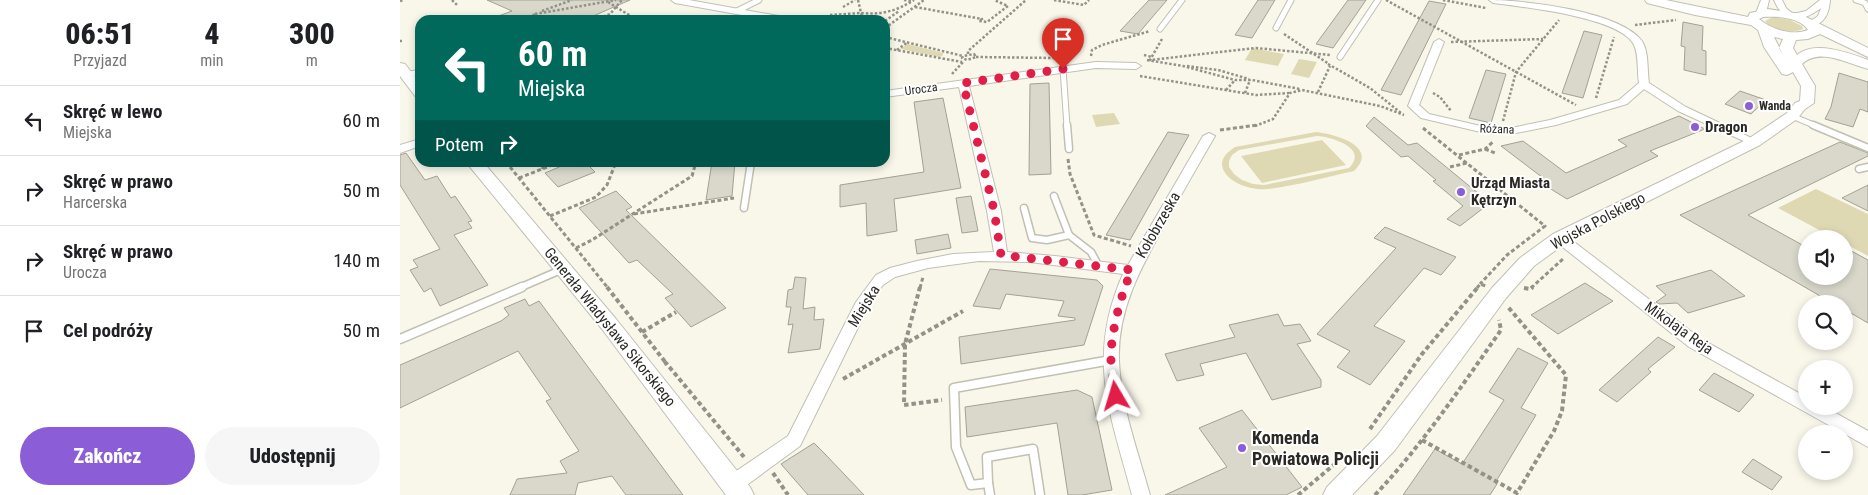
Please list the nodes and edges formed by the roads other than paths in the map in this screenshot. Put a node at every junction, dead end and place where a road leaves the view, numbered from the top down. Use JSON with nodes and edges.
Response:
{"nodes":[{"id":1,"x":675,"y":0,"type":"edge"},
{"id":2,"x":759,"y":0,"type":"edge"},
{"id":3,"x":1182,"y":0,"type":"edge"},
{"id":4,"x":1291,"y":0,"type":"edge"},
{"id":5,"x":1378,"y":0,"type":"edge"},
{"id":6,"x":1493,"y":0,"type":"edge"},
{"id":7,"x":1651,"y":0,"type":"edge"},
{"id":8,"x":1765,"y":0,"type":"edge"},
{"id":9,"x":1778,"y":0,"type":"edge"},
{"id":10,"x":1826,"y":0,"type":"edge"},
{"id":11,"x":1856,"y":0,"type":"edge"},
{"id":12,"x":1866,"y":3,"type":"edge"},
{"id":13,"x":1868,"y":9,"type":"edge"},
{"id":14,"x":737,"y":11,"type":"junction"},
{"id":15,"x":1682,"y":13,"type":"joint"},
{"id":16,"x":758,"y":15,"type":"edge"},
{"id":17,"x":1792,"y":16,"type":"junction"},
{"id":18,"x":1759,"y":20,"type":"junction"},
{"id":19,"x":1276,"y":28,"type":"road end"},
{"id":20,"x":1160,"y":29,"type":"road end"},
{"id":21,"x":1806,"y":31,"type":"junction"},
{"id":22,"x":1439,"y":42,"type":"dead end"},
{"id":23,"x":1868,"y":53,"type":"edge"},
{"id":24,"x":1340,"y":57,"type":"road end"},
{"id":25,"x":1796,"y":63,"type":"junction"},
{"id":26,"x":1868,"y":64,"type":"edge"},
{"id":27,"x":1136,"y":66,"type":"dead end"},
{"id":28,"x":1063,"y":69,"type":"junction"},
{"id":29,"x":409,"y":71,"type":"edge"},
{"id":30,"x":415,"y":83,"type":"edge"},
{"id":31,"x":963,"y":83,"type":"junction"},
{"id":32,"x":1644,"y":84,"type":"junction"},
{"id":33,"x":890,"y":93,"type":"edge"},
{"id":34,"x":1796,"y":111,"type":"junction"},
{"id":35,"x":1209,"y":136,"type":"road end"},
{"id":36,"x":1754,"y":142,"type":"junction"},
{"id":37,"x":415,"y":144,"type":"edge"},
{"id":38,"x":1868,"y":148,"type":"edge"},
{"id":39,"x":400,"y":149,"type":"edge"},
{"id":40,"x":1069,"y":150,"type":"road end"},
{"id":41,"x":481,"y":167,"type":"edge"},
{"id":42,"x":750,"y":167,"type":"edge"},
{"id":43,"x":1868,"y":167,"type":"edge"},
{"id":44,"x":1860,"y":169,"type":"dead end"},
{"id":45,"x":1054,"y":196,"type":"dead end"},
{"id":46,"x":744,"y":208,"type":"dead end"},
{"id":47,"x":1024,"y":208,"type":"dead end"},
{"id":48,"x":1069,"y":235,"type":"junction"},
{"id":49,"x":1557,"y":240,"type":"junction"},
{"id":50,"x":1001,"y":255,"type":"junction"},
{"id":51,"x":1098,"y":265,"type":"junction"},
{"id":52,"x":563,"y":269,"type":"junction"},
{"id":53,"x":1132,"y":270,"type":"junction"},
{"id":54,"x":400,"y":339,"type":"edge"},
{"id":55,"x":1111,"y":360,"type":"junction"},
{"id":56,"x":1798,"y":401,"type":"edge"},
{"id":57,"x":1823,"y":415,"type":"edge"},
{"id":58,"x":1868,"y":440,"type":"edge"},
{"id":59,"x":988,"y":483,"type":"junction"},
{"id":60,"x":737,"y":490,"type":"edge"},
{"id":61,"x":990,"y":495,"type":"edge"},
{"id":62,"x":1040,"y":495,"type":"edge"},
{"id":63,"x":1141,"y":495,"type":"edge"},
{"id":64,"x":1336,"y":495,"type":"edge"}],
"edges":[{"from":1,"to":14,"type":"street"},
{"from":2,"to":14,"type":"lane"},
{"from":3,"to":20,"type":"lane"},
{"from":4,"to":19,"type":"lane"},
{"from":5,"to":24,"type":"lane"},
{"from":6,"to":32,"type":"street"},
{"from":7,"to":15,"type":"street"},
{"from":8,"to":18,"type":"street"},
{"from":9,"to":17,"type":"street"},
{"from":10,"to":17,"type":"street"},
{"from":10,"to":21,"type":"street"},
{"from":11,"to":12,"type":"lane"},
{"from":12,"to":13,"type":"lane"},
{"from":14,"to":16,"type":"street"},
{"from":15,"to":18,"type":"street"},
{"from":17,"to":18,"type":"street"},
{"from":17,"to":21,"type":"street"},
{"from":18,"to":21,"type":"street"},
{"from":18,"to":34,"type":"street"},
{"from":21,"to":23,"type":"street"},
{"from":21,"to":25,"type":"street"},
{"from":21,"to":26,"type":"street"},
{"from":22,"to":32,"type":"street","name":"Różana"},
{"from":25,"to":26,"type":"street"},
{"from":25,"to":34,"type":"street"},
{"from":27,"to":28,"type":"street","name":"Urocza"},
{"from":28,"to":31,"type":"street","name":"Urocza"},
{"from":28,"to":40,"type":"lane"},
{"from":29,"to":30,"type":"street"},
{"from":31,"to":33,"type":"street","name":"Urocza"},
{"from":31,"to":50,"type":"street"},
{"from":32,"to":36,"type":"street"},
{"from":34,"to":36,"type":"street","name":"Wojska Polskiego"},
{"from":34,"to":38,"type":"lane"},
{"from":35,"to":53,"type":"street","name":"Kołobrzeska"},
{"from":36,"to":49,"type":"street","name":"Wojska Polskiego"},
{"from":37,"to":39,"type":"street"},
{"from":41,"to":52,"type":"street","name":"Generała Władysława Sikorskiego"},
{"from":42,"to":46,"type":"lane"},
{"from":43,"to":44,"type":"lane"},
{"from":45,"to":48,"type":"lane"},
{"from":47,"to":48,"type":"lane"},
{"from":48,"to":51,"type":"lane"},
{"from":49,"to":56,"type":"street","name":"Mikołaja Reja"},
{"from":49,"to":64,"type":"street","name":"Wojska Polskiego"},
{"from":50,"to":51,"type":"street","name":"Miejska"},
{"from":50,"to":60,"type":"street","name":"Miejska"},
{"from":51,"to":53,"type":"street","name":"Miejska"},
{"from":52,"to":54,"type":"lane"},
{"from":52,"to":60,"type":"street","name":"Generała Władysława Sikorskiego"},
{"from":53,"to":55,"type":"street","name":"Kołobrzeska"},
{"from":55,"to":59,"type":"lane"},
{"from":55,"to":63,"type":"street","name":"Kołobrzeska"},
{"from":57,"to":58,"type":"street","name":"Mikołaja Reja"},
{"from":59,"to":61,"type":"lane"},
{"from":59,"to":62,"type":"lane"}]}
